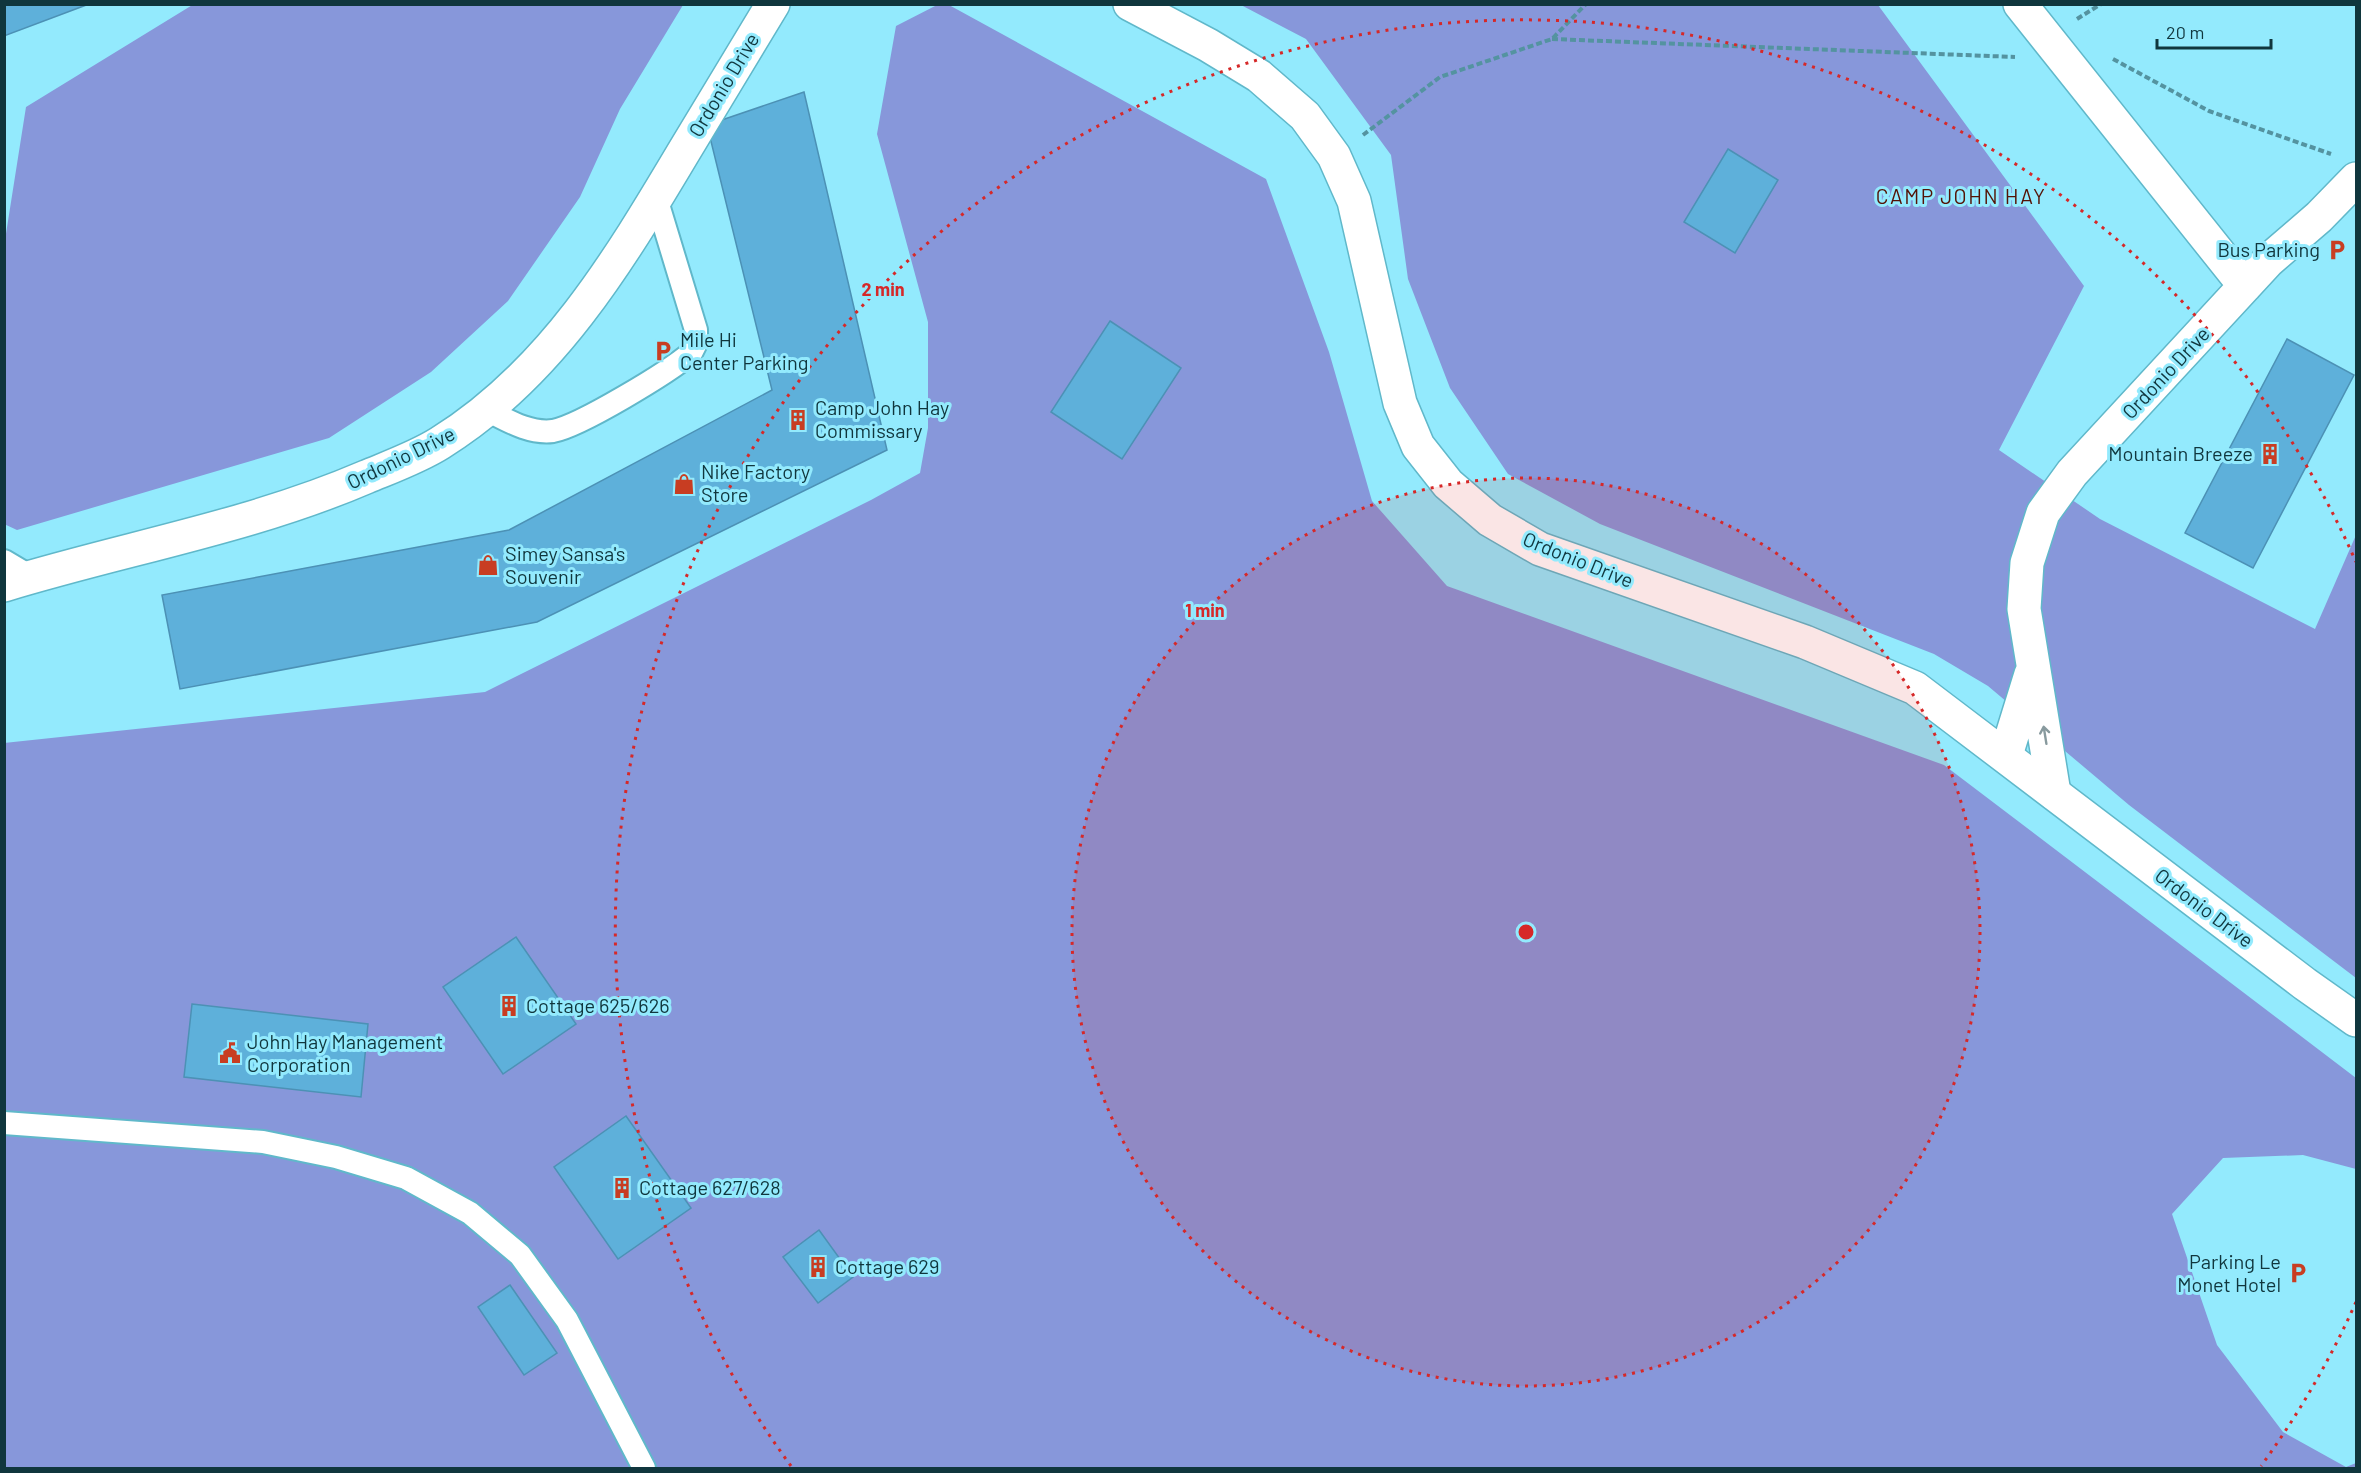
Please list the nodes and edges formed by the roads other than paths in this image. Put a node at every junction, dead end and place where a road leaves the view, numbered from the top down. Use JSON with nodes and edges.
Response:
{"nodes":[{"id":1,"x":773,"y":4,"type":"edge"},
{"id":2,"x":1130,"y":4,"type":"edge"},
{"id":3,"x":2020,"y":4,"type":"edge"},
{"id":4,"x":2356,"y":179,"type":"edge"},
{"id":5,"x":656,"y":198,"type":"junction"},
{"id":6,"x":2245,"y":286,"type":"junction"},
{"id":7,"x":487,"y":410,"type":"junction"},
{"id":8,"x":13,"y":574,"type":"edge"},
{"id":9,"x":2034,"y":667,"type":"junction"},
{"id":10,"x":2006,"y":755,"type":"junction"},
{"id":11,"x":2054,"y":793,"type":"junction"},
{"id":12,"x":2356,"y":1020,"type":"edge"},
{"id":13,"x":4,"y":1123,"type":"edge"},
{"id":14,"x":644,"y":1468,"type":"edge"}],
"edges":[{"from":1,"to":5,"type":"street","name":"Ordonio Drive"},
{"from":2,"to":10,"type":"street","name":"Ordonio Drive"},
{"from":3,"to":6,"type":"street"},
{"from":4,"to":6,"type":"street","name":"Ordonio Drive"},
{"from":5,"to":7,"type":"street","name":"Ordonio Drive"},
{"from":5,"to":7,"type":"lane"},
{"from":6,"to":9,"type":"street","name":"Ordonio Drive"},
{"from":7,"to":8,"type":"street","name":"Ordonio Drive"},
{"from":9,"to":10,"type":"street","name":"Ordonio Drive"},
{"from":11,"to":9,"type":"street","name":"Ordonio Drive","one_way":true},
{"from":10,"to":11,"type":"street","name":"Ordonio Drive"},
{"from":11,"to":12,"type":"street","name":"Ordonio Drive"},
{"from":13,"to":14,"type":"lane"}]}
